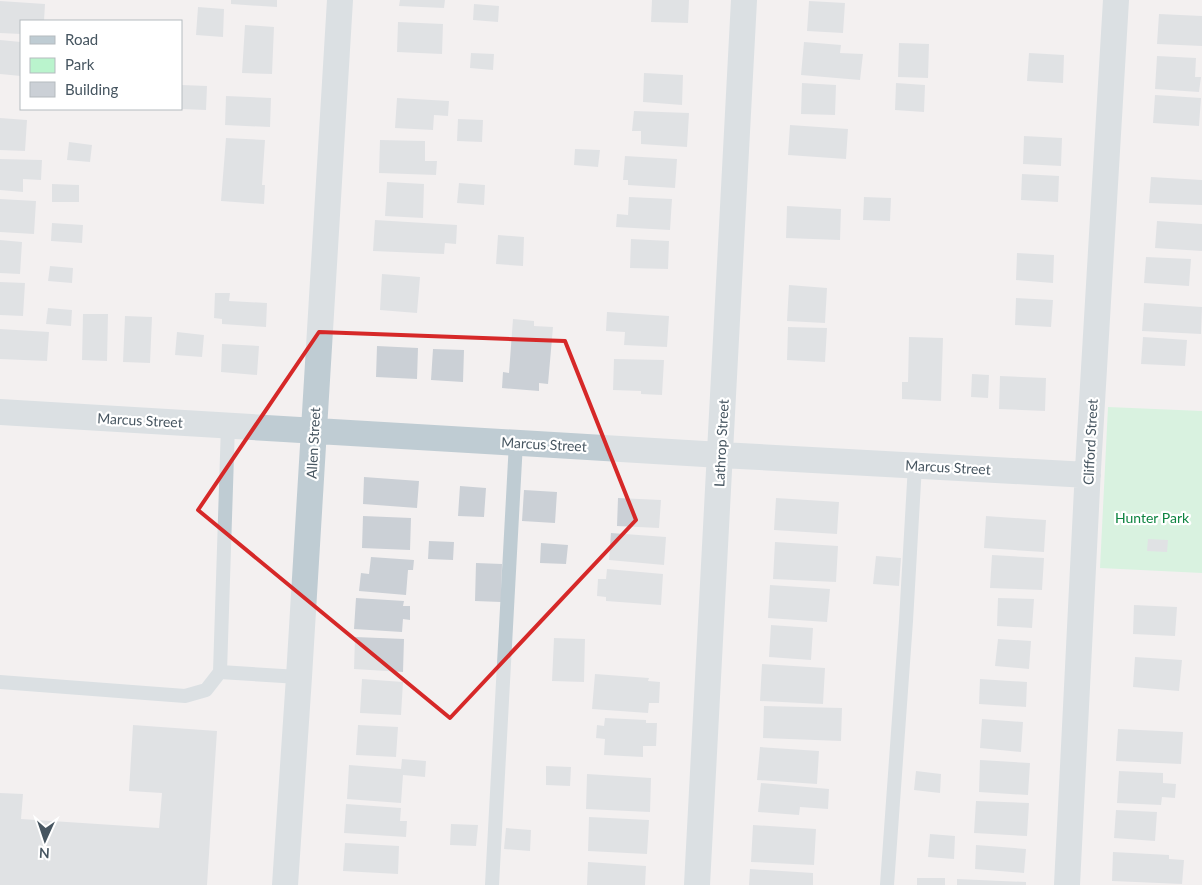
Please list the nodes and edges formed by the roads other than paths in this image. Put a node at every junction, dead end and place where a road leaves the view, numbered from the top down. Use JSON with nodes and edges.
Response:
{"nodes":[{"id":1,"x":340,"y":0,"type":"edge"},
{"id":2,"x":744,"y":0,"type":"edge"},
{"id":3,"x":1116,"y":0,"type":"edge"},
{"id":4,"x":0,"y":412,"type":"edge"},
{"id":5,"x":228,"y":425,"type":"junction"},
{"id":6,"x":314,"y":430,"type":"junction"},
{"id":7,"x":516,"y":442,"type":"junction"},
{"id":8,"x":721,"y":455,"type":"junction"},
{"id":9,"x":915,"y":465,"type":"junction"},
{"id":10,"x":1088,"y":475,"type":"junction"},
{"id":11,"x":220,"y":672,"type":"junction"},
{"id":12,"x":299,"y":677,"type":"junction"},
{"id":13,"x":0,"y":682,"type":"edge"},
{"id":14,"x":285,"y":885,"type":"edge"},
{"id":15,"x":492,"y":885,"type":"edge"},
{"id":16,"x":697,"y":885,"type":"edge"},
{"id":17,"x":887,"y":885,"type":"edge"},
{"id":18,"x":1068,"y":885,"type":"edge"}],
"edges":[{"from":1,"to":6,"type":"street","name":"Allen Street"},
{"from":2,"to":8,"type":"street","name":"Lathrop Street"},
{"from":3,"to":10,"type":"street","name":"Clifford Street"},
{"from":4,"to":5,"type":"street","name":"Marcus Street"},
{"from":5,"to":6,"type":"street","name":"Marcus Street"},
{"from":5,"to":11,"type":"lane"},
{"from":6,"to":7,"type":"street","name":"Marcus Street"},
{"from":6,"to":12,"type":"street","name":"Allen Street"},
{"from":7,"to":8,"type":"street","name":"Marcus Street"},
{"from":7,"to":15,"type":"lane"},
{"from":8,"to":9,"type":"street","name":"Marcus Street"},
{"from":8,"to":16,"type":"street","name":"Lathrop Street"},
{"from":9,"to":10,"type":"street","name":"Marcus Street"},
{"from":9,"to":17,"type":"lane"},
{"from":10,"to":18,"type":"street","name":"Clifford Street"},
{"from":11,"to":12,"type":"lane"},
{"from":11,"to":13,"type":"lane"},
{"from":12,"to":14,"type":"street","name":"Allen Street"}]}
